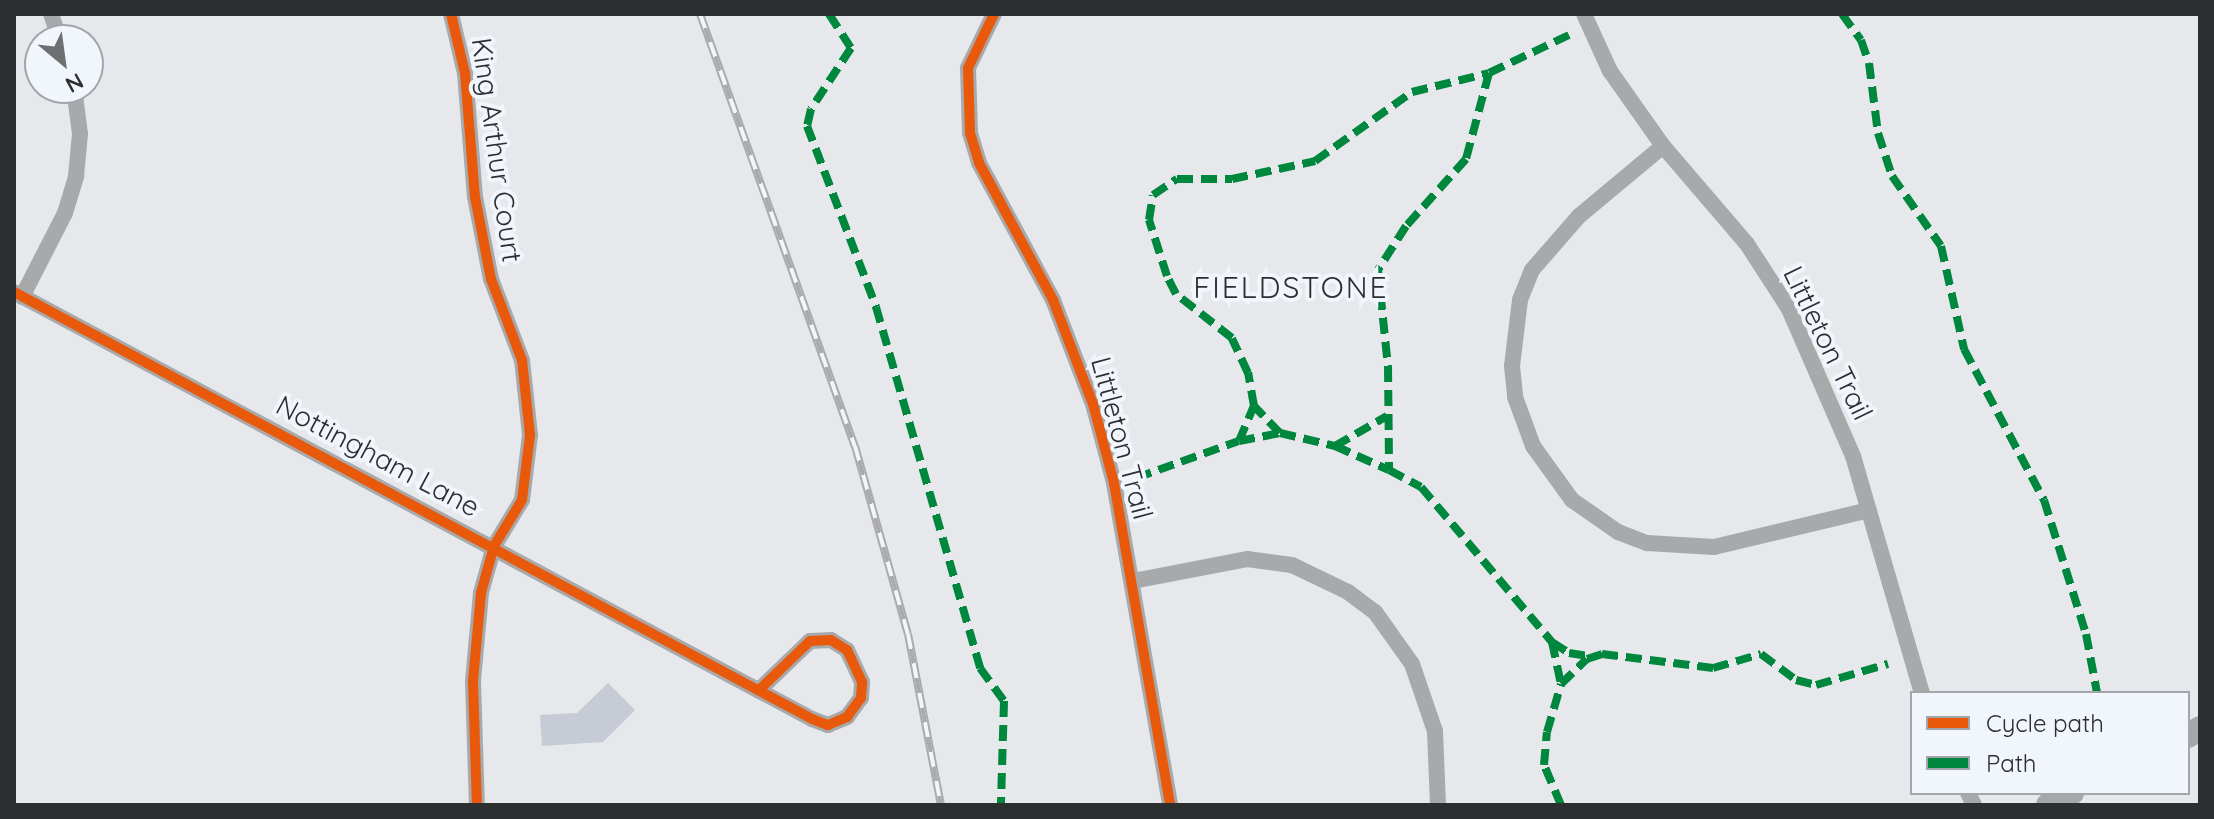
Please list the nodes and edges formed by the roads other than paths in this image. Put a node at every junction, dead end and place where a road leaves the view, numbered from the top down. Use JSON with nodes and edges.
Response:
{"nodes":[{"id":1,"x":451,"y":14,"type":"edge"},
{"id":2,"x":994,"y":14,"type":"edge"},
{"id":3,"x":1584,"y":14,"type":"edge"},
{"id":4,"x":76,"y":104,"type":"edge"},
{"id":5,"x":1663,"y":146,"type":"junction"},
{"id":6,"x":18,"y":295,"type":"edge"},
{"id":7,"x":1869,"y":510,"type":"junction"},
{"id":8,"x":494,"y":546,"type":"junction"},
{"id":9,"x":1133,"y":581,"type":"junction"},
{"id":10,"x":759,"y":690,"type":"junction"},
{"id":11,"x":1921,"y":691,"type":"edge"},
{"id":12,"x":2068,"y":795,"type":"edge"},
{"id":13,"x":477,"y":805,"type":"edge"},
{"id":14,"x":1170,"y":805,"type":"edge"},
{"id":15,"x":1438,"y":805,"type":"edge"},
{"id":16,"x":2048,"y":805,"type":"edge"}],
"edges":[{"from":1,"to":8,"type":"street","name":"King Arthur Court"},
{"from":2,"to":9,"type":"street","name":"Littleton Trail"},
{"from":3,"to":5,"type":"street","name":"Littleton Trail"},
{"from":4,"to":6,"type":"street"},
{"from":5,"to":7,"type":"street","name":"Littleton Trail"},
{"from":5,"to":7,"type":"street"},
{"from":6,"to":8,"type":"street","name":"Nottingham Lane"},
{"from":7,"to":11,"type":"street","name":"Littleton Trail"},
{"from":8,"to":10,"type":"street","name":"Nottingham Lane"},
{"from":8,"to":13,"type":"street","name":"King Arthur Court"},
{"from":9,"to":14,"type":"street","name":"Littleton Trail"},
{"from":9,"to":15,"type":"street"},
{"from":10,"to":10,"type":"street","name":"Nottingham Lane"},
{"from":12,"to":16,"type":"main road"}]}
